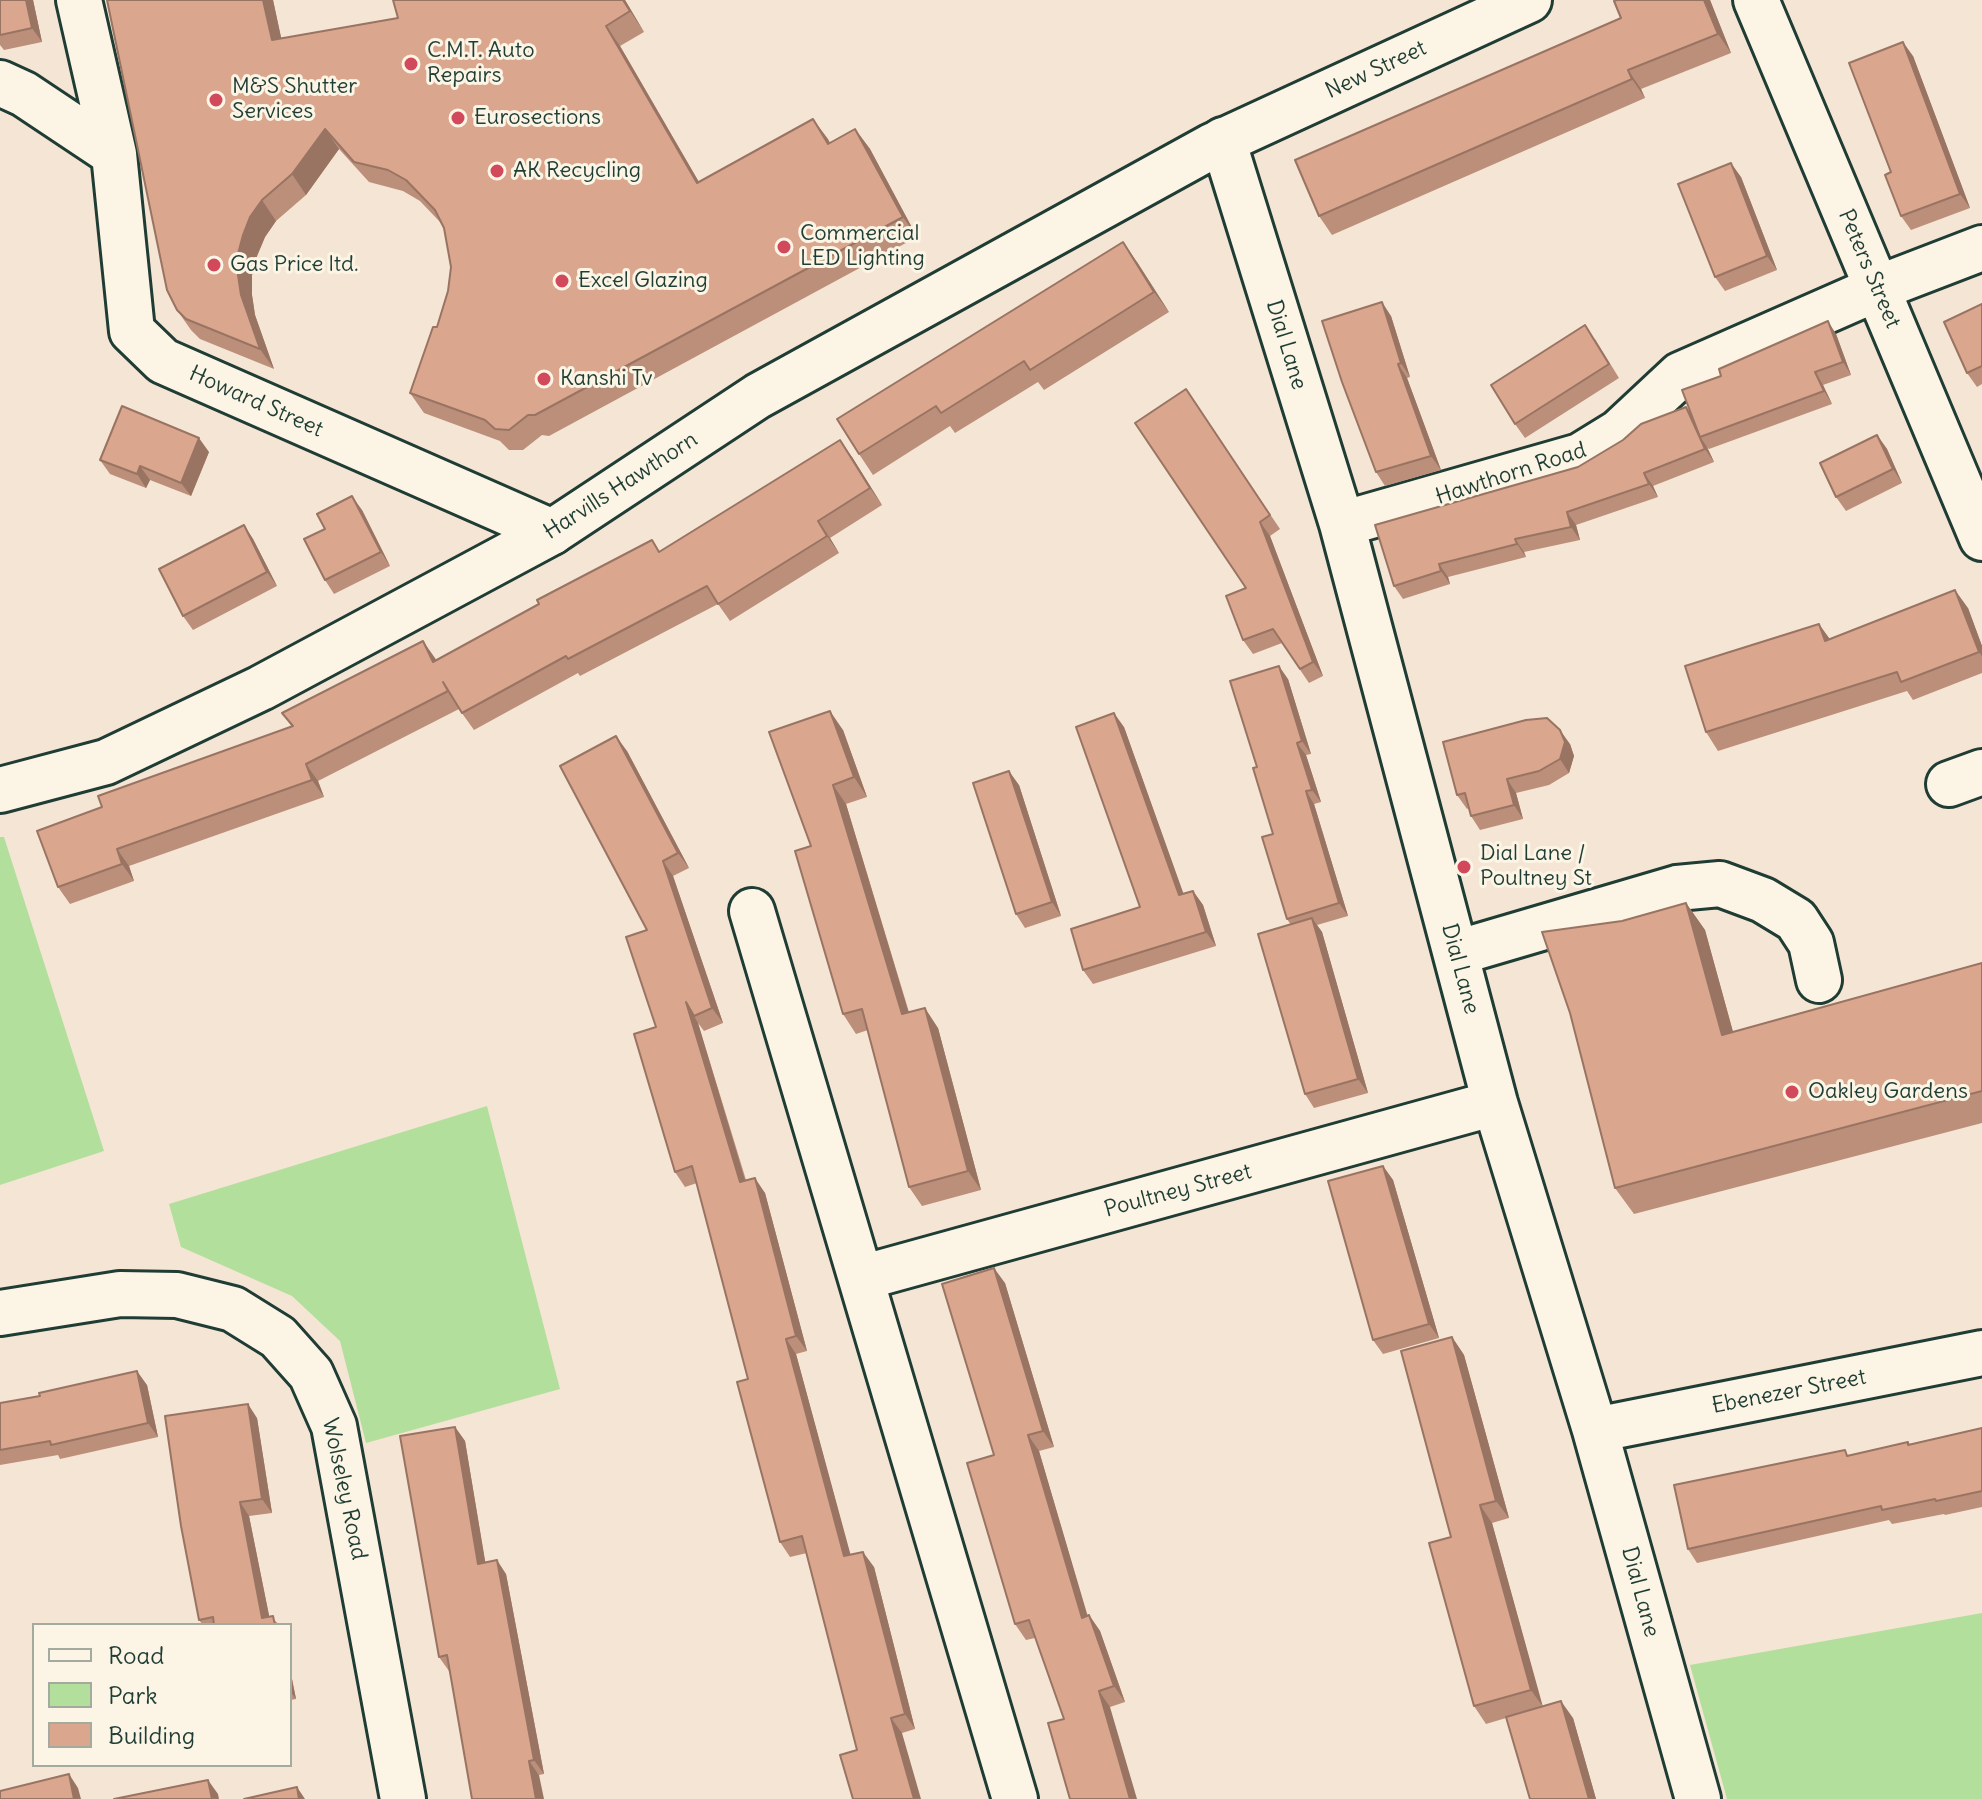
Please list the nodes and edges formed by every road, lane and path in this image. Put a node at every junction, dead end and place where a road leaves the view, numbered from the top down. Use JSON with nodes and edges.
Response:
{"nodes":[{"id":1,"x":79,"y":0,"type":"edge"},
{"id":2,"x":1529,"y":0,"type":"edge"},
{"id":3,"x":1756,"y":0,"type":"edge"},
{"id":4,"x":0,"y":83,"type":"edge"},
{"id":5,"x":1223,"y":140,"type":"junction"},
{"id":6,"x":114,"y":154,"type":"junction"},
{"id":7,"x":1982,"y":248,"type":"edge"},
{"id":8,"x":1878,"y":288,"type":"junction"},
{"id":9,"x":1342,"y":524,"type":"junction"},
{"id":10,"x":552,"y":532,"type":"junction"},
{"id":11,"x":1982,"y":538,"type":"edge"},
{"id":12,"x":0,"y":790,"type":"edge"},
{"id":13,"x":752,"y":911,"type":"dead end"},
{"id":14,"x":1456,"y":953,"type":"junction"},
{"id":15,"x":1819,"y":980,"type":"dead end"},
{"id":16,"x":1495,"y":1103,"type":"junction"},
{"id":17,"x":861,"y":1278,"type":"junction"},
{"id":18,"x":0,"y":1313,"type":"edge"},
{"id":19,"x":1982,"y":1353,"type":"edge"},
{"id":20,"x":1595,"y":1430,"type":"junction"},
{"id":21,"x":403,"y":1799,"type":"edge"},
{"id":22,"x":1015,"y":1799,"type":"edge"},
{"id":23,"x":1698,"y":1799,"type":"edge"}],
"edges":[{"from":1,"to":6,"type":"street","name":"Howard Street"},
{"from":2,"to":5,"type":"street","name":"New Street"},
{"from":3,"to":8,"type":"street","name":"Peters Street"},
{"from":4,"to":6,"type":"street"},
{"from":5,"to":9,"type":"street","name":"Dial Lane"},
{"from":5,"to":10,"type":"street","name":"Harvills Hawthorn"},
{"from":6,"to":10,"type":"street","name":"Howard Street"},
{"from":7,"to":8,"type":"street","name":"Hawthorn Road"},
{"from":8,"to":9,"type":"street","name":"Hawthorn Road"},
{"from":8,"to":11,"type":"street","name":"Peters Street"},
{"from":9,"to":14,"type":"street","name":"Dial Lane"},
{"from":10,"to":12,"type":"street","name":"Harvills Hawthorn"},
{"from":13,"to":17,"type":"street"},
{"from":14,"to":15,"type":"street"},
{"from":14,"to":16,"type":"street","name":"Dial Lane"},
{"from":16,"to":17,"type":"street","name":"Poultney Street"},
{"from":16,"to":20,"type":"street","name":"Dial Lane"},
{"from":17,"to":22,"type":"street"},
{"from":18,"to":21,"type":"street","name":"Wolseley Road"},
{"from":19,"to":20,"type":"street","name":"Ebenezer Street"},
{"from":20,"to":23,"type":"street","name":"Dial Lane"}]}
